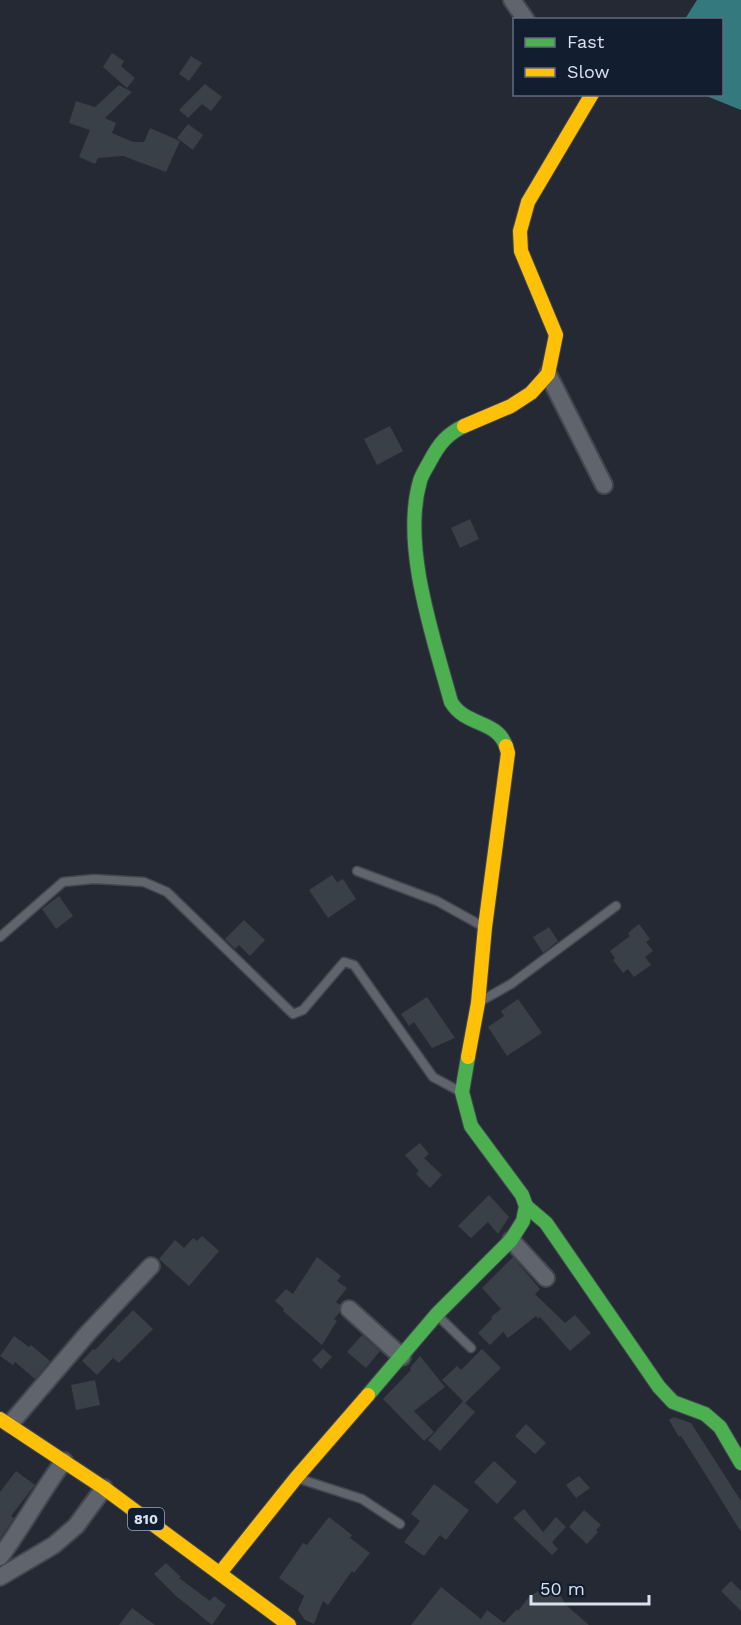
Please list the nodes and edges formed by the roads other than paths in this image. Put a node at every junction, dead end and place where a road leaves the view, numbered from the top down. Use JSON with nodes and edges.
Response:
{"nodes":[{"id":1,"x":512,"y":0,"type":"edge"},
{"id":2,"x":525,"y":18,"type":"edge"},
{"id":3,"x":591,"y":96,"type":"edge"},
{"id":4,"x":548,"y":374,"type":"junction"},
{"id":5,"x":604,"y":485,"type":"dead end"},
{"id":6,"x":357,"y":872,"type":"dead end"},
{"id":7,"x":616,"y":906,"type":"dead end"},
{"id":8,"x":484,"y":927,"type":"junction"},
{"id":9,"x":0,"y":937,"type":"edge"},
{"id":10,"x":478,"y":1003,"type":"junction"},
{"id":11,"x":462,"y":1092,"type":"junction"},
{"id":12,"x":526,"y":1206,"type":"junction"},
{"id":13,"x":511,"y":1240,"type":"junction"},
{"id":14,"x":151,"y":1266,"type":"dead end"},
{"id":15,"x":546,"y":1278,"type":"dead end"},
{"id":16,"x":349,"y":1309,"type":"dead end"},
{"id":17,"x":437,"y":1314,"type":"junction"},
{"id":18,"x":471,"y":1348,"type":"dead end"},
{"id":19,"x":402,"y":1357,"type":"junction"},
{"id":20,"x":5,"y":1421,"type":"edge"},
{"id":21,"x":64,"y":1461,"type":"junction"},
{"id":22,"x":741,"y":1463,"type":"edge"},
{"id":23,"x":296,"y":1478,"type":"junction"},
{"id":24,"x":104,"y":1488,"type":"junction"},
{"id":25,"x":400,"y":1524,"type":"dead end"},
{"id":26,"x":0,"y":1557,"type":"edge"},
{"id":27,"x":220,"y":1573,"type":"junction"},
{"id":28,"x":0,"y":1577,"type":"edge"},
{"id":29,"x":289,"y":1625,"type":"edge"}],
"edges":[{"from":1,"to":2,"type":"street"},
{"from":3,"to":4,"type":"main road"},
{"from":4,"to":5,"type":"street"},
{"from":4,"to":8,"type":"main road"},
{"from":6,"to":8,"type":"lane"},
{"from":7,"to":10,"type":"lane"},
{"from":8,"to":10,"type":"main road"},
{"from":9,"to":11,"type":"lane"},
{"from":10,"to":11,"type":"main road"},
{"from":11,"to":12,"type":"main road"},
{"from":12,"to":13,"type":"main road"},
{"from":12,"to":22,"type":"main road"},
{"from":13,"to":15,"type":"street"},
{"from":13,"to":17,"type":"main road"},
{"from":14,"to":20,"type":"street"},
{"from":16,"to":19,"type":"street"},
{"from":17,"to":18,"type":"lane"},
{"from":17,"to":19,"type":"main road"},
{"from":19,"to":23,"type":"main road"},
{"from":20,"to":21,"type":"main road","number":"810"},
{"from":21,"to":24,"type":"main road","number":"810"},
{"from":21,"to":26,"type":"street"},
{"from":23,"to":25,"type":"lane"},
{"from":23,"to":27,"type":"main road"},
{"from":24,"to":27,"type":"main road","number":"810"},
{"from":24,"to":28,"type":"street"},
{"from":27,"to":29,"type":"main road","number":"810"}]}
